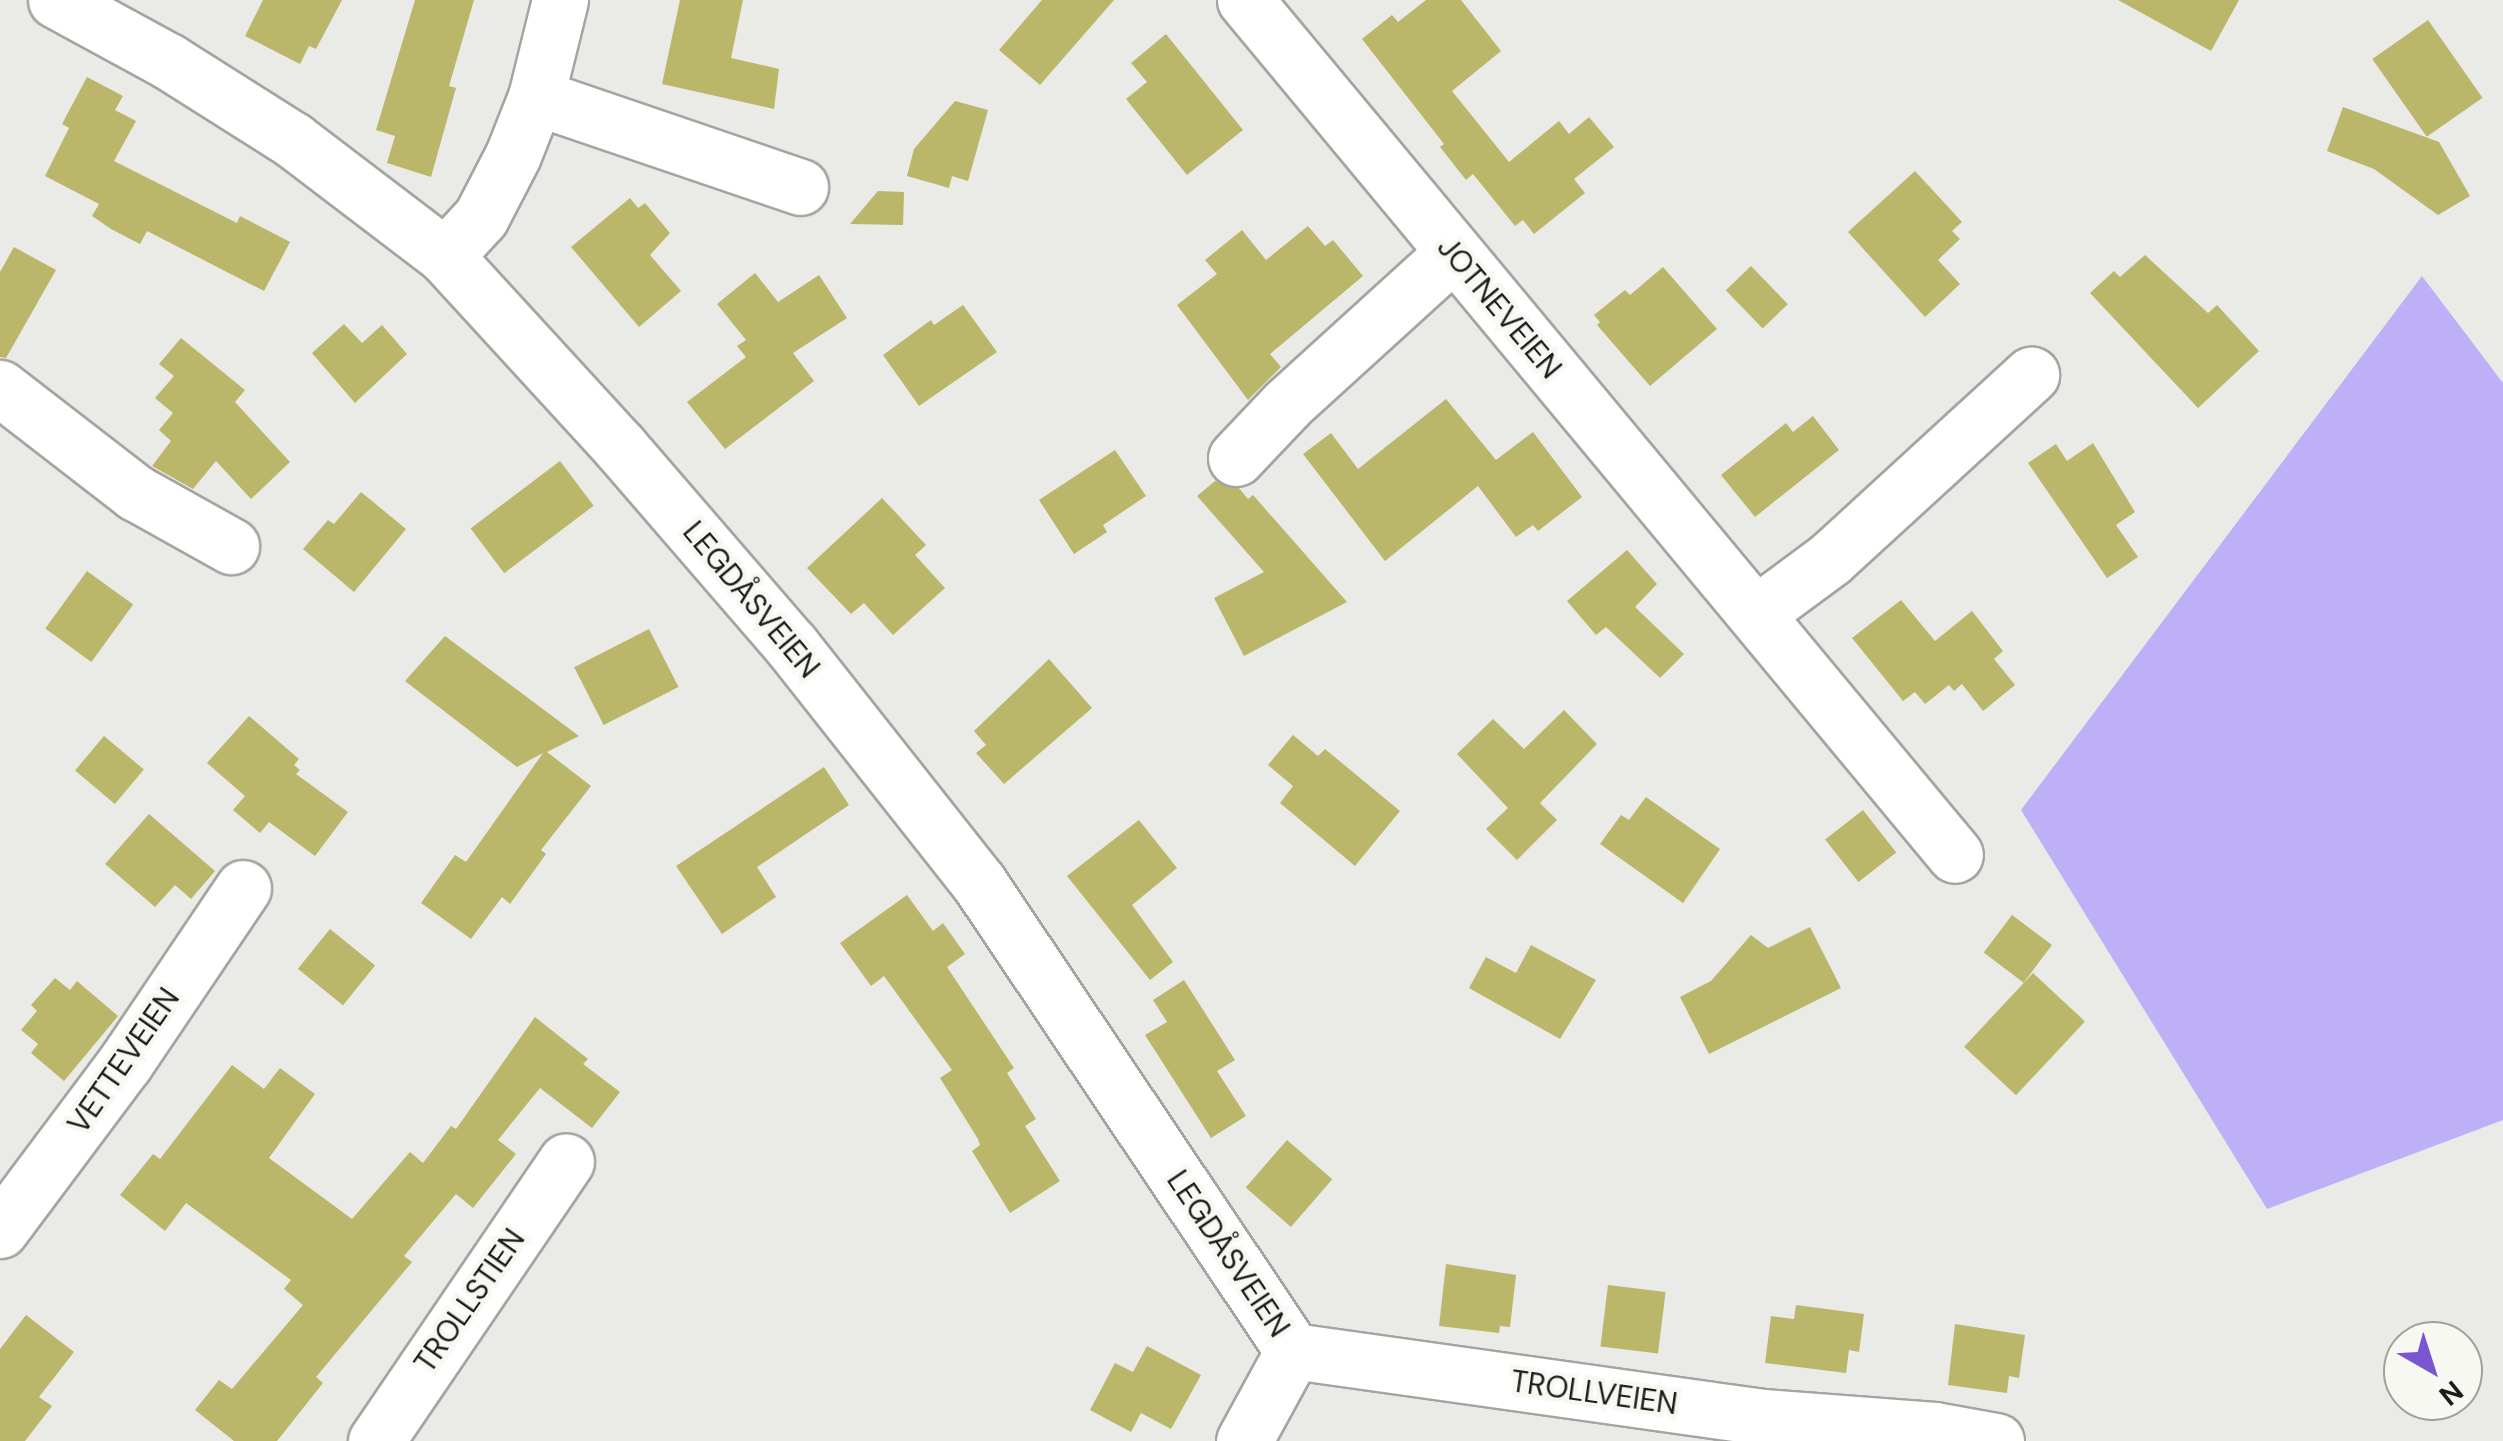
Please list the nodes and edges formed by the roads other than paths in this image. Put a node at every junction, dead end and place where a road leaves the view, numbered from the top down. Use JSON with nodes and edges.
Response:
{"nodes":[{"id":1,"x":56,"y":0,"type":"edge"},
{"id":2,"x":560,"y":0,"type":"edge"},
{"id":3,"x":1245,"y":0,"type":"edge"},
{"id":4,"x":536,"y":97,"type":"junction"},
{"id":5,"x":800,"y":187,"type":"dead end"},
{"id":6,"x":1453,"y":253,"type":"junction"},
{"id":7,"x":445,"y":256,"type":"junction"},
{"id":8,"x":2032,"y":376,"type":"dead end"},
{"id":9,"x":0,"y":388,"type":"edge"},
{"id":10,"x":1236,"y":458,"type":"dead end"},
{"id":11,"x":230,"y":546,"type":"dead end"},
{"id":12,"x":1757,"y":612,"type":"junction"},
{"id":13,"x":1955,"y":855,"type":"dead end"},
{"id":14,"x":243,"y":888,"type":"dead end"},
{"id":15,"x":566,"y":1161,"type":"dead end"},
{"id":16,"x":0,"y":1230,"type":"edge"},
{"id":17,"x":1293,"y":1351,"type":"junction"},
{"id":18,"x":1758,"y":1429,"type":"edge"},
{"id":19,"x":376,"y":1441,"type":"edge"},
{"id":20,"x":1244,"y":1441,"type":"edge"},
{"id":21,"x":1996,"y":1441,"type":"edge"}],
"edges":[{"from":1,"to":7,"type":"street","name":"LEGDÅSVEIEN"},
{"from":2,"to":4,"type":"street"},
{"from":3,"to":6,"type":"street","name":"JOTNEVEIEN"},
{"from":4,"to":5,"type":"street"},
{"from":4,"to":7,"type":"street"},
{"from":6,"to":10,"type":"street"},
{"from":6,"to":12,"type":"street","name":"JOTNEVEIEN"},
{"from":7,"to":17,"type":"street","name":"LEGDÅSVEIEN"},
{"from":8,"to":12,"type":"street"},
{"from":9,"to":11,"type":"street"},
{"from":12,"to":13,"type":"street","name":"JOTNEVEIEN"},
{"from":14,"to":16,"type":"street","name":"VETTEVEIEN"},
{"from":15,"to":19,"type":"street","name":"TROLLSTIEN"},
{"from":17,"to":18,"type":"street","name":"TROLLVEIEN"},
{"from":17,"to":20,"type":"street"},
{"from":18,"to":21,"type":"street","name":"TROLLVEIEN"}]}
